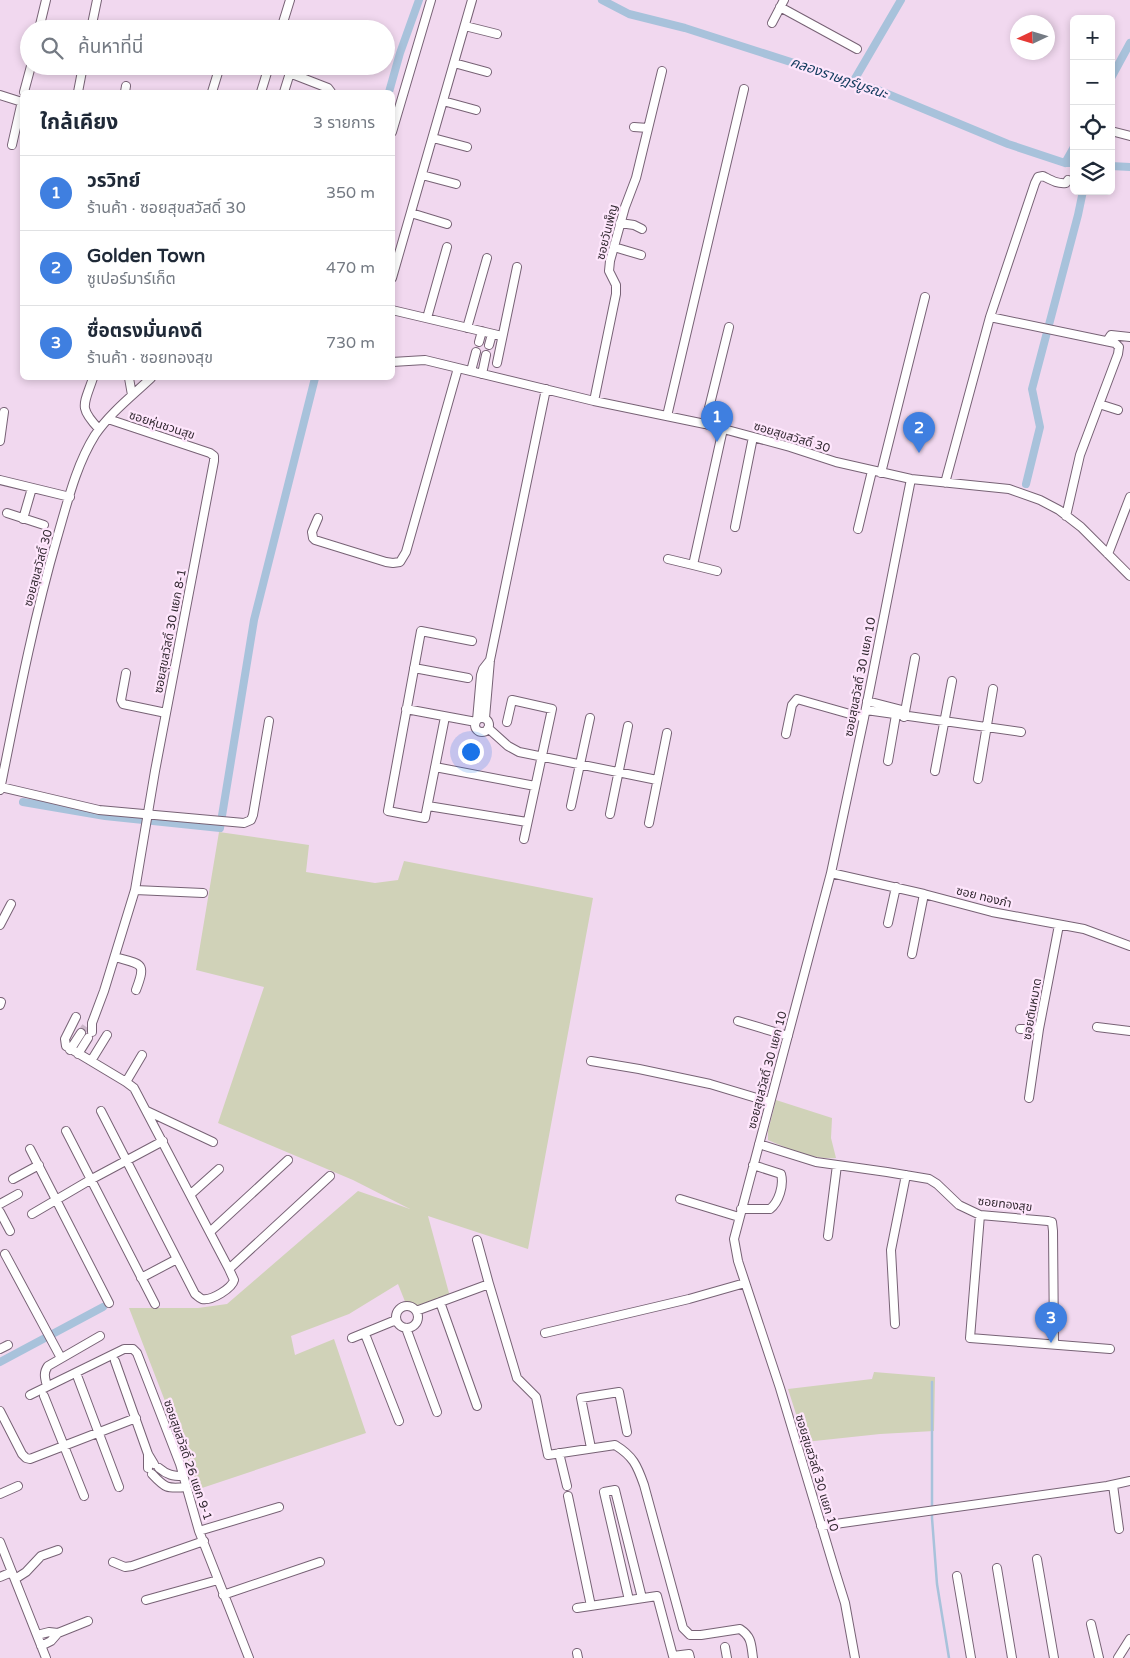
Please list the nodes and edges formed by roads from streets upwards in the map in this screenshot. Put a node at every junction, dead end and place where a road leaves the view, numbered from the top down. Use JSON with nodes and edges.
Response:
{"nodes":[{"id":1,"x":46,"y":0,"type":"edge"},
{"id":2,"x":98,"y":0,"type":"edge"},
{"id":3,"x":290,"y":0,"type":"edge"},
{"id":4,"x":431,"y":0,"type":"edge"},
{"id":5,"x":472,"y":0,"type":"edge"},
{"id":6,"x":782,"y":4,"type":"edge"},
{"id":7,"x":42,"y":20,"type":"edge"},
{"id":8,"x":93,"y":20,"type":"edge"},
{"id":9,"x":284,"y":20,"type":"edge"},
{"id":10,"x":772,"y":23,"type":"dead end"},
{"id":11,"x":465,"y":26,"type":"junction"},
{"id":12,"x":497,"y":34,"type":"dead end"},
{"id":13,"x":857,"y":49,"type":"dead end"},
{"id":14,"x":454,"y":63,"type":"junction"},
{"id":15,"x":662,"y":71,"type":"dead end"},
{"id":16,"x":487,"y":72,"type":"dead end"},
{"id":17,"x":29,"y":75,"type":"edge"},
{"id":18,"x":81,"y":75,"type":"edge"},
{"id":19,"x":217,"y":75,"type":"edge"},
{"id":20,"x":266,"y":75,"type":"edge"},
{"id":21,"x":291,"y":75,"type":"edge"},
{"id":22,"x":295,"y":75,"type":"edge"},
{"id":23,"x":744,"y":89,"type":"dead end"},
{"id":24,"x":25,"y":90,"type":"edge"},
{"id":25,"x":78,"y":90,"type":"edge"},
{"id":26,"x":213,"y":90,"type":"edge"},
{"id":27,"x":261,"y":90,"type":"edge"},
{"id":28,"x":285,"y":90,"type":"edge"},
{"id":29,"x":330,"y":90,"type":"edge"},
{"id":30,"x":0,"y":96,"type":"edge"},
{"id":31,"x":20,"y":101,"type":"edge"},
{"id":32,"x":443,"y":101,"type":"junction"},
{"id":33,"x":476,"y":110,"type":"dead end"},
{"id":34,"x":20,"y":111,"type":"edge"},
{"id":35,"x":395,"y":122,"type":"edge"},
{"id":36,"x":634,"y":127,"type":"dead end"},
{"id":37,"x":648,"y":128,"type":"junction"},
{"id":38,"x":1115,"y":132,"type":"edge"},
{"id":39,"x":1130,"y":136,"type":"edge"},
{"id":40,"x":433,"y":138,"type":"junction"},
{"id":41,"x":12,"y":145,"type":"dead end"},
{"id":42,"x":467,"y":147,"type":"dead end"},
{"id":43,"x":422,"y":175,"type":"junction"},
{"id":44,"x":1068,"y":180,"type":"dead end"},
{"id":45,"x":456,"y":184,"type":"dead end"},
{"id":46,"x":411,"y":213,"type":"junction"},
{"id":47,"x":620,"y":223,"type":"junction"},
{"id":48,"x":447,"y":224,"type":"dead end"},
{"id":49,"x":642,"y":230,"type":"dead end"},
{"id":50,"x":447,"y":247,"type":"dead end"},
{"id":51,"x":614,"y":247,"type":"junction"},
{"id":52,"x":641,"y":255,"type":"dead end"},
{"id":53,"x":487,"y":258,"type":"dead end"},
{"id":54,"x":517,"y":266,"type":"dead end"},
{"id":55,"x":395,"y":268,"type":"edge"},
{"id":56,"x":926,"y":297,"type":"dead end"},
{"id":57,"x":395,"y":311,"type":"edge"},
{"id":58,"x":990,"y":317,"type":"junction"},
{"id":59,"x":427,"y":318,"type":"junction"},
{"id":60,"x":729,"y":326,"type":"dead end"},
{"id":61,"x":467,"y":328,"type":"junction"},
{"id":62,"x":482,"y":331,"type":"junction"},
{"id":63,"x":492,"y":334,"type":"junction"},
{"id":64,"x":502,"y":336,"type":"junction"},
{"id":65,"x":1130,"y":337,"type":"edge"},
{"id":66,"x":1108,"y":341,"type":"junction"},
{"id":67,"x":479,"y":342,"type":"dead end"},
{"id":68,"x":489,"y":344,"type":"dead end"},
{"id":69,"x":476,"y":352,"type":"dead end"},
{"id":70,"x":486,"y":355,"type":"dead end"},
{"id":71,"x":395,"y":362,"type":"edge"},
{"id":72,"x":497,"y":363,"type":"dead end"},
{"id":73,"x":458,"y":368,"type":"junction"},
{"id":74,"x":471,"y":371,"type":"junction"},
{"id":75,"x":482,"y":374,"type":"junction"},
{"id":76,"x":92,"y":380,"type":"edge"},
{"id":77,"x":128,"y":380,"type":"edge"},
{"id":78,"x":138,"y":380,"type":"edge"},
{"id":79,"x":149,"y":380,"type":"edge"},
{"id":80,"x":141,"y":387,"type":"junction"},
{"id":81,"x":546,"y":389,"type":"junction"},
{"id":82,"x":132,"y":396,"type":"junction"},
{"id":83,"x":594,"y":401,"type":"junction"},
{"id":84,"x":1099,"y":404,"type":"junction"},
{"id":85,"x":1118,"y":410,"type":"dead end"},
{"id":86,"x":4,"y":412,"type":"dead end"},
{"id":87,"x":667,"y":416,"type":"junction"},
{"id":88,"x":108,"y":419,"type":"junction"},
{"id":89,"x":705,"y":424,"type":"junction"},
{"id":90,"x":99,"y":429,"type":"junction"},
{"id":91,"x":723,"y":429,"type":"junction"},
{"id":92,"x":753,"y":437,"type":"junction"},
{"id":93,"x":0,"y":441,"type":"edge"},
{"id":94,"x":210,"y":453,"type":"joint"},
{"id":95,"x":872,"y":470,"type":"junction"},
{"id":96,"x":881,"y":473,"type":"junction"},
{"id":97,"x":911,"y":479,"type":"junction"},
{"id":98,"x":0,"y":480,"type":"edge"},
{"id":99,"x":945,"y":483,"type":"junction"},
{"id":100,"x":32,"y":488,"type":"junction"},
{"id":101,"x":70,"y":497,"type":"junction"},
{"id":102,"x":1130,"y":497,"type":"edge"},
{"id":103,"x":7,"y":513,"type":"dead end"},
{"id":104,"x":1066,"y":516,"type":"junction"},
{"id":105,"x":23,"y":518,"type":"junction"},
{"id":106,"x":318,"y":518,"type":"dead end"},
{"id":107,"x":44,"y":526,"type":"dead end"},
{"id":108,"x":735,"y":527,"type":"dead end"},
{"id":109,"x":858,"y":529,"type":"dead end"},
{"id":110,"x":1108,"y":554,"type":"junction"},
{"id":111,"x":668,"y":558,"type":"dead end"},
{"id":112,"x":694,"y":565,"type":"junction"},
{"id":113,"x":717,"y":571,"type":"dead end"},
{"id":114,"x":1130,"y":576,"type":"edge"},
{"id":115,"x":472,"y":642,"type":"dead end"},
{"id":116,"x":915,"y":658,"type":"dead end"},
{"id":117,"x":414,"y":668,"type":"junction"},
{"id":118,"x":126,"y":673,"type":"dead end"},
{"id":119,"x":468,"y":678,"type":"dead end"},
{"id":120,"x":952,"y":681,"type":"dead end"},
{"id":121,"x":993,"y":688,"type":"dead end"},
{"id":122,"x":867,"y":701,"type":"junction"},
{"id":123,"x":406,"y":709,"type":"junction"},
{"id":124,"x":896,"y":712,"type":"junction"},
{"id":125,"x":166,"y":714,"type":"junction"},
{"id":126,"x":865,"y":714,"type":"junction"},
{"id":127,"x":907,"y":715,"type":"junction"},
{"id":128,"x":445,"y":717,"type":"junction"},
{"id":129,"x":590,"y":718,"type":"dead end"},
{"id":130,"x":479,"y":720,"type":"junction"},
{"id":131,"x":269,"y":721,"type":"dead end"},
{"id":132,"x":945,"y":721,"type":"junction"},
{"id":133,"x":507,"y":722,"type":"dead end"},
{"id":134,"x":628,"y":726,"type":"dead end"},
{"id":135,"x":986,"y":727,"type":"junction"},
{"id":136,"x":488,"y":728,"type":"junction"},
{"id":137,"x":1021,"y":732,"type":"dead end"},
{"id":138,"x":667,"y":733,"type":"dead end"},
{"id":139,"x":786,"y":734,"type":"dead end"},
{"id":140,"x":542,"y":757,"type":"junction"},
{"id":141,"x":888,"y":761,"type":"dead end"},
{"id":142,"x":580,"y":764,"type":"junction"},
{"id":143,"x":435,"y":767,"type":"junction"},
{"id":144,"x":935,"y":771,"type":"dead end"},
{"id":145,"x":618,"y":772,"type":"junction"},
{"id":146,"x":978,"y":779,"type":"dead end"},
{"id":147,"x":657,"y":780,"type":"junction"},
{"id":148,"x":535,"y":786,"type":"junction"},
{"id":149,"x":0,"y":788,"type":"edge"},
{"id":150,"x":428,"y":806,"type":"junction"},
{"id":151,"x":571,"y":806,"type":"dead end"},
{"id":152,"x":610,"y":814,"type":"dead end"},
{"id":153,"x":146,"y":820,"type":"junction"},
{"id":154,"x":528,"y":822,"type":"junction"},
{"id":155,"x":648,"y":822,"type":"dead end"},
{"id":156,"x":524,"y":839,"type":"dead end"},
{"id":157,"x":831,"y":873,"type":"junction"},
{"id":158,"x":896,"y":887,"type":"junction"},
{"id":159,"x":135,"y":890,"type":"junction"},
{"id":160,"x":203,"y":893,"type":"dead end"},
{"id":161,"x":924,"y":894,"type":"junction"},
{"id":162,"x":11,"y":904,"type":"dead end"},
{"id":163,"x":888,"y":923,"type":"dead end"},
{"id":164,"x":0,"y":925,"type":"edge"},
{"id":165,"x":1059,"y":925,"type":"junction"},
{"id":166,"x":1130,"y":946,"type":"edge"},
{"id":167,"x":912,"y":954,"type":"dead end"},
{"id":168,"x":115,"y":958,"type":"junction"},
{"id":169,"x":136,"y":990,"type":"dead end"},
{"id":170,"x":76,"y":1016,"type":"dead end"},
{"id":171,"x":738,"y":1021,"type":"dead end"},
{"id":172,"x":86,"y":1027,"type":"junction"},
{"id":173,"x":1097,"y":1027,"type":"dead end"},
{"id":174,"x":1020,"y":1029,"type":"dead end"},
{"id":175,"x":1039,"y":1029,"type":"junction"},
{"id":176,"x":1130,"y":1031,"type":"edge"},
{"id":177,"x":107,"y":1035,"type":"dead end"},
{"id":178,"x":788,"y":1036,"type":"junction"},
{"id":179,"x":70,"y":1050,"type":"junction"},
{"id":180,"x":78,"y":1054,"type":"junction"},
{"id":181,"x":142,"y":1055,"type":"dead end"},
{"id":182,"x":91,"y":1061,"type":"junction"},
{"id":183,"x":591,"y":1061,"type":"dead end"},
{"id":184,"x":126,"y":1082,"type":"junction"},
{"id":185,"x":1029,"y":1098,"type":"dead end"},
{"id":186,"x":770,"y":1102,"type":"junction"},
{"id":187,"x":100,"y":1111,"type":"dead end"},
{"id":188,"x":146,"y":1111,"type":"junction"},
{"id":189,"x":66,"y":1132,"type":"dead end"},
{"id":190,"x":163,"y":1141,"type":"junction"},
{"id":191,"x":213,"y":1142,"type":"dead end"},
{"id":192,"x":759,"y":1144,"type":"junction"},
{"id":193,"x":30,"y":1149,"type":"dead end"},
{"id":194,"x":288,"y":1160,"type":"dead end"},
{"id":195,"x":126,"y":1161,"type":"junction"},
{"id":196,"x":38,"y":1165,"type":"junction"},
{"id":197,"x":753,"y":1165,"type":"junction"},
{"id":198,"x":837,"y":1165,"type":"junction"},
{"id":199,"x":219,"y":1168,"type":"dead end"},
{"id":200,"x":906,"y":1175,"type":"junction"},
{"id":201,"x":330,"y":1176,"type":"dead end"},
{"id":202,"x":12,"y":1179,"type":"dead end"},
{"id":203,"x":90,"y":1180,"type":"junction"},
{"id":204,"x":18,"y":1194,"type":"dead end"},
{"id":205,"x":191,"y":1194,"type":"junction"},
{"id":206,"x":680,"y":1199,"type":"dead end"},
{"id":207,"x":56,"y":1200,"type":"junction"},
{"id":208,"x":0,"y":1204,"type":"edge"},
{"id":209,"x":0,"y":1212,"type":"edge"},
{"id":210,"x":740,"y":1213,"type":"junction"},
{"id":211,"x":32,"y":1214,"type":"dead end"},
{"id":212,"x":980,"y":1215,"type":"junction"},
{"id":213,"x":10,"y":1231,"type":"dead end"},
{"id":214,"x":211,"y":1231,"type":"junction"},
{"id":215,"x":828,"y":1236,"type":"dead end"},
{"id":216,"x":477,"y":1240,"type":"dead end"},
{"id":217,"x":6,"y":1254,"type":"dead end"},
{"id":218,"x":177,"y":1259,"type":"junction"},
{"id":219,"x":229,"y":1268,"type":"junction"},
{"id":220,"x":141,"y":1278,"type":"junction"},
{"id":221,"x":746,"y":1283,"type":"junction"},
{"id":222,"x":489,"y":1284,"type":"junction"},
{"id":223,"x":440,"y":1302,"type":"junction"},
{"id":224,"x":109,"y":1304,"type":"dead end"},
{"id":225,"x":155,"y":1304,"type":"dead end"},
{"id":226,"x":416,"y":1311,"type":"junction"},
{"id":227,"x":396,"y":1320,"type":"junction"},
{"id":228,"x":895,"y":1324,"type":"dead end"},
{"id":229,"x":406,"y":1328,"type":"junction"},
{"id":230,"x":545,"y":1333,"type":"dead end"},
{"id":231,"x":365,"y":1334,"type":"junction"},
{"id":232,"x":100,"y":1336,"type":"dead end"},
{"id":233,"x":352,"y":1338,"type":"dead end"},
{"id":234,"x":1054,"y":1344,"type":"junction"},
{"id":235,"x":8,"y":1345,"type":"dead end"},
{"id":236,"x":0,"y":1349,"type":"edge"},
{"id":237,"x":1110,"y":1349,"type":"dead end"},
{"id":238,"x":60,"y":1358,"type":"junction"},
{"id":239,"x":115,"y":1360,"type":"dead end"},
{"id":240,"x":78,"y":1378,"type":"dead end"},
{"id":241,"x":47,"y":1386,"type":"junction"},
{"id":242,"x":30,"y":1395,"type":"dead end"},
{"id":243,"x":44,"y":1396,"type":"dead end"},
{"id":244,"x":477,"y":1406,"type":"dead end"},
{"id":245,"x":437,"y":1412,"type":"dead end"},
{"id":246,"x":1,"y":1415,"type":"edge"},
{"id":247,"x":136,"y":1418,"type":"junction"},
{"id":248,"x":398,"y":1422,"type":"dead end"},
{"id":249,"x":627,"y":1432,"type":"dead end"},
{"id":250,"x":99,"y":1433,"type":"junction"},
{"id":251,"x":65,"y":1446,"type":"junction"},
{"id":252,"x":591,"y":1448,"type":"junction"},
{"id":253,"x":559,"y":1453,"type":"junction"},
{"id":254,"x":156,"y":1469,"type":"junction"},
{"id":255,"x":183,"y":1476,"type":"junction"},
{"id":256,"x":1130,"y":1481,"type":"edge"},
{"id":257,"x":1113,"y":1485,"type":"junction"},
{"id":258,"x":18,"y":1486,"type":"dead end"},
{"id":259,"x":567,"y":1486,"type":"dead end"},
{"id":260,"x":119,"y":1487,"type":"dead end"},
{"id":261,"x":186,"y":1487,"type":"junction"},
{"id":262,"x":0,"y":1494,"type":"edge"},
{"id":263,"x":84,"y":1496,"type":"dead end"},
{"id":264,"x":568,"y":1496,"type":"dead end"},
{"id":265,"x":279,"y":1507,"type":"dead end"},
{"id":266,"x":822,"y":1526,"type":"junction"},
{"id":267,"x":1119,"y":1529,"type":"dead end"},
{"id":268,"x":200,"y":1531,"type":"junction"},
{"id":269,"x":0,"y":1542,"type":"edge"},
{"id":270,"x":204,"y":1542,"type":"junction"},
{"id":271,"x":58,"y":1550,"type":"dead end"},
{"id":272,"x":1037,"y":1560,"type":"dead end"},
{"id":273,"x":113,"y":1562,"type":"dead end"},
{"id":274,"x":320,"y":1562,"type":"dead end"},
{"id":275,"x":997,"y":1568,"type":"dead end"},
{"id":276,"x":13,"y":1576,"type":"junction"},
{"id":277,"x":956,"y":1576,"type":"dead end"},
{"id":278,"x":0,"y":1577,"type":"edge"},
{"id":279,"x":218,"y":1580,"type":"junction"},
{"id":280,"x":223,"y":1595,"type":"junction"},
{"id":281,"x":642,"y":1598,"type":"junction"},
{"id":282,"x":146,"y":1600,"type":"dead end"},
{"id":283,"x":629,"y":1600,"type":"junction"},
{"id":284,"x":591,"y":1606,"type":"junction"},
{"id":285,"x":578,"y":1608,"type":"dead end"},
{"id":286,"x":88,"y":1620,"type":"dead end"},
{"id":287,"x":1091,"y":1624,"type":"dead end"},
{"id":288,"x":58,"y":1633,"type":"junction"},
{"id":289,"x":37,"y":1635,"type":"junction"},
{"id":290,"x":1130,"y":1639,"type":"edge"},
{"id":291,"x":41,"y":1646,"type":"junction"},
{"id":292,"x":725,"y":1646,"type":"dead end"},
{"id":293,"x":46,"y":1658,"type":"edge"},
{"id":294,"x":249,"y":1658,"type":"edge"},
{"id":295,"x":690,"y":1658,"type":"edge"},
{"id":296,"x":727,"y":1658,"type":"edge"},
{"id":297,"x":753,"y":1658,"type":"edge"},
{"id":298,"x":855,"y":1658,"type":"edge"},
{"id":299,"x":971,"y":1658,"type":"edge"},
{"id":300,"x":1012,"y":1658,"type":"edge"},
{"id":301,"x":1054,"y":1658,"type":"edge"},
{"id":302,"x":1100,"y":1658,"type":"edge"},
{"id":303,"x":1118,"y":1658,"type":"edge"}],
"edges":[{"from":1,"to":7,"type":"street"},
{"from":2,"to":8,"type":"street"},
{"from":3,"to":9,"type":"street"},
{"from":4,"to":35,"type":"street"},
{"from":5,"to":11,"type":"street"},
{"from":6,"to":10,"type":"street"},
{"from":6,"to":13,"type":"street"},
{"from":11,"to":12,"type":"street"},
{"from":11,"to":14,"type":"street"},
{"from":14,"to":16,"type":"street"},
{"from":14,"to":32,"type":"street"},
{"from":15,"to":37,"type":"street","name":"ซอยวันเพ็ญ"},
{"from":17,"to":24,"type":"street"},
{"from":18,"to":25,"type":"street"},
{"from":19,"to":26,"type":"street"},
{"from":20,"to":27,"type":"street"},
{"from":21,"to":28,"type":"street"},
{"from":22,"to":29,"type":"street"},
{"from":23,"to":87,"type":"street"},
{"from":30,"to":31,"type":"street"},
{"from":32,"to":33,"type":"street"},
{"from":32,"to":40,"type":"street"},
{"from":34,"to":41,"type":"street"},
{"from":36,"to":37,"type":"street"},
{"from":37,"to":47,"type":"street","name":"ซอยวันเพ็ญ"},
{"from":38,"to":39,"type":"street"},
{"from":40,"to":42,"type":"street"},
{"from":40,"to":43,"type":"street"},
{"from":43,"to":45,"type":"street"},
{"from":43,"to":46,"type":"street"},
{"from":44,"to":58,"type":"street"},
{"from":46,"to":48,"type":"street"},
{"from":46,"to":55,"type":"street"},
{"from":47,"to":49,"type":"street"},
{"from":47,"to":51,"type":"street","name":"ซอยวันเพ็ญ"},
{"from":50,"to":59,"type":"street"},
{"from":51,"to":52,"type":"street"},
{"from":51,"to":83,"type":"street","name":"ซอยวันเพ็ญ"},
{"from":53,"to":61,"type":"street"},
{"from":54,"to":64,"type":"street"},
{"from":56,"to":96,"type":"street"},
{"from":57,"to":59,"type":"street"},
{"from":58,"to":66,"type":"street"},
{"from":58,"to":99,"type":"street"},
{"from":59,"to":61,"type":"street"},
{"from":60,"to":89,"type":"street"},
{"from":61,"to":62,"type":"street"},
{"from":62,"to":63,"type":"street"},
{"from":62,"to":67,"type":"street"},
{"from":63,"to":64,"type":"street"},
{"from":63,"to":68,"type":"street"},
{"from":64,"to":72,"type":"street"},
{"from":65,"to":66,"type":"street"},
{"from":66,"to":84,"type":"street"},
{"from":69,"to":74,"type":"street"},
{"from":70,"to":75,"type":"street"},
{"from":71,"to":73,"type":"street","name":"ซอยสุขสวัสดิ์ 30"},
{"from":73,"to":74,"type":"street","name":"ซอยสุขสวัสดิ์ 30"},
{"from":73,"to":106,"type":"street"},
{"from":74,"to":75,"type":"street","name":"ซอยสุขสวัสดิ์ 30"},
{"from":75,"to":81,"type":"street","name":"ซอยสุขสวัสดิ์ 30"},
{"from":76,"to":90,"type":"street"},
{"from":77,"to":82,"type":"street"},
{"from":78,"to":80,"type":"street"},
{"from":79,"to":80,"type":"street","name":"ซอยสุขสวัสดิ์ 30"},
{"from":80,"to":82,"type":"street","name":"ซอยสุขสวัสดิ์ 30"},
{"from":81,"to":83,"type":"street","name":"ซอยสุขสวัสดิ์ 30"},
{"from":81,"to":130,"type":"street"},
{"from":82,"to":88,"type":"street","name":"ซอยสุขสวัสดิ์ 30"},
{"from":83,"to":87,"type":"street","name":"ซอยสุขสวัสดิ์ 30"},
{"from":84,"to":85,"type":"street"},
{"from":84,"to":104,"type":"street"},
{"from":86,"to":93,"type":"street"},
{"from":87,"to":89,"type":"street","name":"ซอยสุขสวัสดิ์ 30"},
{"from":88,"to":90,"type":"street","name":"ซอยสุขสวัสดิ์ 30"},
{"from":88,"to":94,"type":"street","name":"ซอยหุ่นชวนสุข"},
{"from":89,"to":91,"type":"street","name":"ซอยสุขสวัสดิ์ 30"},
{"from":90,"to":101,"type":"street","name":"ซอยสุขสวัสดิ์ 30"},
{"from":91,"to":92,"type":"street","name":"ซอยสุขสวัสดิ์ 30"},
{"from":91,"to":112,"type":"street"},
{"from":92,"to":95,"type":"street","name":"ซอยสุขสวัสดิ์ 30"},
{"from":92,"to":108,"type":"street"},
{"from":94,"to":125,"type":"street","name":"ซอยสุขสวัสดิ์ 30 แยก 8-1"},
{"from":95,"to":96,"type":"street","name":"ซอยสุขสวัสดิ์ 30"},
{"from":95,"to":109,"type":"street"},
{"from":96,"to":97,"type":"street","name":"ซอยสุขสวัสดิ์ 30"},
{"from":97,"to":99,"type":"street","name":"ซอยสุขสวัสดิ์ 30"},
{"from":97,"to":122,"type":"street","name":"ซอยสุขสวัสดิ์ 30 แยก 10"},
{"from":98,"to":100,"type":"street"},
{"from":99,"to":104,"type":"street","name":"ซอยสุขสวัสดิ์ 30"},
{"from":100,"to":101,"type":"street"},
{"from":100,"to":105,"type":"street"},
{"from":101,"to":149,"type":"street","name":"ซอยสุขสวัสดิ์ 30"},
{"from":102,"to":110,"type":"street"},
{"from":103,"to":105,"type":"street"},
{"from":104,"to":110,"type":"street","name":"ซอยสุขสวัสดิ์ 30"},
{"from":105,"to":107,"type":"street"},
{"from":110,"to":114,"type":"street","name":"ซอยสุขสวัสดิ์ 30"},
{"from":111,"to":112,"type":"street"},
{"from":112,"to":113,"type":"street"},
{"from":115,"to":117,"type":"street"},
{"from":116,"to":127,"type":"street"},
{"from":117,"to":119,"type":"street"},
{"from":117,"to":123,"type":"street"},
{"from":118,"to":125,"type":"street"},
{"from":120,"to":132,"type":"street"},
{"from":121,"to":135,"type":"street"},
{"from":122,"to":124,"type":"street"},
{"from":122,"to":126,"type":"street","name":"ซอยสุขสวัสดิ์ 30 แยก 10"},
{"from":123,"to":128,"type":"street"},
{"from":123,"to":150,"type":"street"},
{"from":124,"to":126,"type":"street"},
{"from":124,"to":127,"type":"street"},
{"from":124,"to":141,"type":"street"},
{"from":125,"to":153,"type":"street","name":"ซอยสุขสวัสดิ์ 30 แยก 8-1"},
{"from":126,"to":139,"type":"street"},
{"from":126,"to":157,"type":"street","name":"ซอยสุขสวัสดิ์ 30 แยก 10"},
{"from":127,"to":132,"type":"street"},
{"from":128,"to":130,"type":"street"},
{"from":128,"to":143,"type":"street"},
{"from":129,"to":142,"type":"street"},
{"from":130,"to":136,"type":"street"},
{"from":130,"to":136,"type":"street"},
{"from":131,"to":153,"type":"street"},
{"from":132,"to":135,"type":"street"},
{"from":132,"to":144,"type":"street"},
{"from":133,"to":140,"type":"street"},
{"from":134,"to":145,"type":"street"},
{"from":135,"to":137,"type":"street"},
{"from":135,"to":146,"type":"street"},
{"from":136,"to":140,"type":"street"},
{"from":138,"to":147,"type":"street"},
{"from":140,"to":142,"type":"street"},
{"from":140,"to":148,"type":"street"},
{"from":142,"to":145,"type":"street"},
{"from":142,"to":151,"type":"street"},
{"from":143,"to":148,"type":"street"},
{"from":143,"to":150,"type":"street"},
{"from":145,"to":147,"type":"street"},
{"from":145,"to":152,"type":"street"},
{"from":147,"to":155,"type":"street"},
{"from":148,"to":154,"type":"street"},
{"from":149,"to":153,"type":"street"},
{"from":150,"to":154,"type":"street"},
{"from":153,"to":159,"type":"street","name":"ซอยสุขสวัสดิ์ 30 แยก 8-1"},
{"from":154,"to":156,"type":"street"},
{"from":157,"to":158,"type":"street","name":"ซอย ทองภํา"},
{"from":157,"to":178,"type":"street","name":"ซอยสุขสวัสดิ์ 30 แยก 10"},
{"from":158,"to":161,"type":"street","name":"ซอย ทองภํา"},
{"from":158,"to":163,"type":"street"},
{"from":159,"to":160,"type":"street"},
{"from":159,"to":168,"type":"street","name":"ซอยสุขสวัสดิ์ 30 แยก 8-1"},
{"from":161,"to":165,"type":"street","name":"ซอย ทองภํา"},
{"from":161,"to":167,"type":"street"},
{"from":162,"to":164,"type":"street"},
{"from":165,"to":166,"type":"street","name":"ซอย ทองภํา"},
{"from":165,"to":175,"type":"street","name":"ซอยตันหมาด"},
{"from":168,"to":169,"type":"street"},
{"from":168,"to":172,"type":"street","name":"ซอยสุขสวัสดิ์ 30 แยก 8-1"},
{"from":170,"to":179,"type":"street"},
{"from":171,"to":178,"type":"street"},
{"from":172,"to":179,"type":"street"},
{"from":172,"to":180,"type":"street"},
{"from":173,"to":176,"type":"street"},
{"from":174,"to":175,"type":"street"},
{"from":175,"to":185,"type":"street","name":"ซอยตันหมาด"},
{"from":177,"to":182,"type":"street"},
{"from":178,"to":186,"type":"street","name":"ซอยสุขสวัสดิ์ 30 แยก 10"},
{"from":179,"to":180,"type":"street"},
{"from":180,"to":182,"type":"street"},
{"from":181,"to":184,"type":"street"},
{"from":182,"to":184,"type":"street"},
{"from":183,"to":186,"type":"street"},
{"from":184,"to":188,"type":"street"},
{"from":186,"to":192,"type":"street","name":"ซอยสุขสวัสดิ์ 30 แยก 10"},
{"from":187,"to":195,"type":"street"},
{"from":188,"to":190,"type":"street"},
{"from":188,"to":191,"type":"street"},
{"from":189,"to":203,"type":"street"},
{"from":190,"to":195,"type":"street"},
{"from":190,"to":205,"type":"street"},
{"from":192,"to":197,"type":"street","name":"ซอยสุขสวัสดิ์ 30 แยก 10"},
{"from":192,"to":198,"type":"street","name":"ซอยทองสุข"},
{"from":193,"to":196,"type":"street"},
{"from":194,"to":214,"type":"street"},
{"from":195,"to":203,"type":"street"},
{"from":195,"to":218,"type":"street"},
{"from":196,"to":202,"type":"street"},
{"from":196,"to":207,"type":"street"},
{"from":197,"to":210,"type":"street","name":"ซอยสุขสวัสดิ์ 30 แยก 10"},
{"from":197,"to":210,"type":"street"},
{"from":198,"to":200,"type":"street","name":"ซอยทองสุข"},
{"from":198,"to":215,"type":"street"},
{"from":199,"to":205,"type":"street"},
{"from":200,"to":212,"type":"street","name":"ซอยทองสุข"},
{"from":200,"to":228,"type":"street"},
{"from":201,"to":219,"type":"street"},
{"from":203,"to":207,"type":"street"},
{"from":203,"to":220,"type":"street"},
{"from":204,"to":208,"type":"street"},
{"from":205,"to":214,"type":"street"},
{"from":206,"to":210,"type":"street"},
{"from":207,"to":211,"type":"street"},
{"from":207,"to":224,"type":"street"},
{"from":209,"to":213,"type":"street"},
{"from":210,"to":221,"type":"street","name":"ซอยสุขสวัสดิ์ 30 แยก 10"},
{"from":212,"to":234,"type":"street","name":"ซอยทองสุข"},
{"from":212,"to":234,"type":"street"},
{"from":214,"to":219,"type":"street"},
{"from":216,"to":222,"type":"street"},
{"from":217,"to":238,"type":"street"},
{"from":218,"to":219,"type":"street"},
{"from":218,"to":220,"type":"street"},
{"from":220,"to":225,"type":"street"},
{"from":221,"to":230,"type":"street"},
{"from":221,"to":266,"type":"street","name":"ซอยสุขสวัสดิ์ 30 แยก 10"},
{"from":222,"to":223,"type":"street"},
{"from":222,"to":253,"type":"street"},
{"from":223,"to":226,"type":"street"},
{"from":223,"to":244,"type":"street"},
{"from":226,"to":227,"type":"street"},
{"from":226,"to":229,"type":"street"},
{"from":227,"to":229,"type":"street"},
{"from":227,"to":231,"type":"street"},
{"from":229,"to":245,"type":"street"},
{"from":231,"to":233,"type":"street"},
{"from":231,"to":248,"type":"street"},
{"from":232,"to":238,"type":"street"},
{"from":234,"to":237,"type":"street"},
{"from":235,"to":236,"type":"street"},
{"from":238,"to":241,"type":"street"},
{"from":239,"to":247,"type":"street"},
{"from":240,"to":250,"type":"street"},
{"from":241,"to":242,"type":"street","name":"ซอยสุขสวัสดิ์ 26 แยก 9-1"},
{"from":241,"to":255,"type":"street","name":"ซอยสุขสวัสดิ์ 26 แยก 9-1"},
{"from":243,"to":251,"type":"street"},
{"from":246,"to":251,"type":"street"},
{"from":247,"to":250,"type":"street"},
{"from":247,"to":254,"type":"street"},
{"from":249,"to":252,"type":"street"},
{"from":250,"to":251,"type":"street"},
{"from":250,"to":260,"type":"street"},
{"from":251,"to":263,"type":"street"},
{"from":252,"to":253,"type":"street"},
{"from":252,"to":297,"type":"street"},
{"from":253,"to":259,"type":"street"},
{"from":254,"to":255,"type":"street"},
{"from":254,"to":261,"type":"street"},
{"from":255,"to":261,"type":"street","name":"ซอยสุขสวัสดิ์ 26 แยก 9-1"},
{"from":256,"to":257,"type":"street"},
{"from":257,"to":266,"type":"street"},
{"from":257,"to":267,"type":"street"},
{"from":258,"to":262,"type":"street"},
{"from":261,"to":268,"type":"street","name":"ซอยสุขสวัสดิ์ 26 แยก 9-1"},
{"from":264,"to":284,"type":"street"},
{"from":265,"to":268,"type":"street"},
{"from":266,"to":298,"type":"street","name":"ซอยสุขสวัสดิ์ 30 แยก 10"},
{"from":268,"to":270,"type":"street","name":"ซอยสุขสวัสดิ์ 26 แยก 9-1"},
{"from":269,"to":276,"type":"street"},
{"from":270,"to":273,"type":"street"},
{"from":270,"to":279,"type":"street","name":"ซอยสุขสวัสดิ์ 26 แยก 9-1"},
{"from":271,"to":276,"type":"street"},
{"from":272,"to":301,"type":"street"},
{"from":274,"to":280,"type":"street"},
{"from":275,"to":300,"type":"street"},
{"from":276,"to":278,"type":"street"},
{"from":276,"to":289,"type":"street"},
{"from":277,"to":299,"type":"street"},
{"from":279,"to":280,"type":"street","name":"ซอยสุขสวัสดิ์ 26 แยก 9-1"},
{"from":279,"to":282,"type":"street"},
{"from":280,"to":294,"type":"street","name":"ซอยสุขสวัสดิ์ 26 แยก 9-1"},
{"from":281,"to":283,"type":"street"},
{"from":281,"to":283,"type":"street"},
{"from":281,"to":295,"type":"street"},
{"from":283,"to":284,"type":"street"},
{"from":284,"to":285,"type":"street"},
{"from":286,"to":288,"type":"street"},
{"from":287,"to":302,"type":"street"},
{"from":288,"to":289,"type":"street"},
{"from":288,"to":291,"type":"street"},
{"from":289,"to":291,"type":"street"},
{"from":290,"to":303,"type":"street"},
{"from":291,"to":293,"type":"street"},
{"from":292,"to":296,"type":"street"}]}
